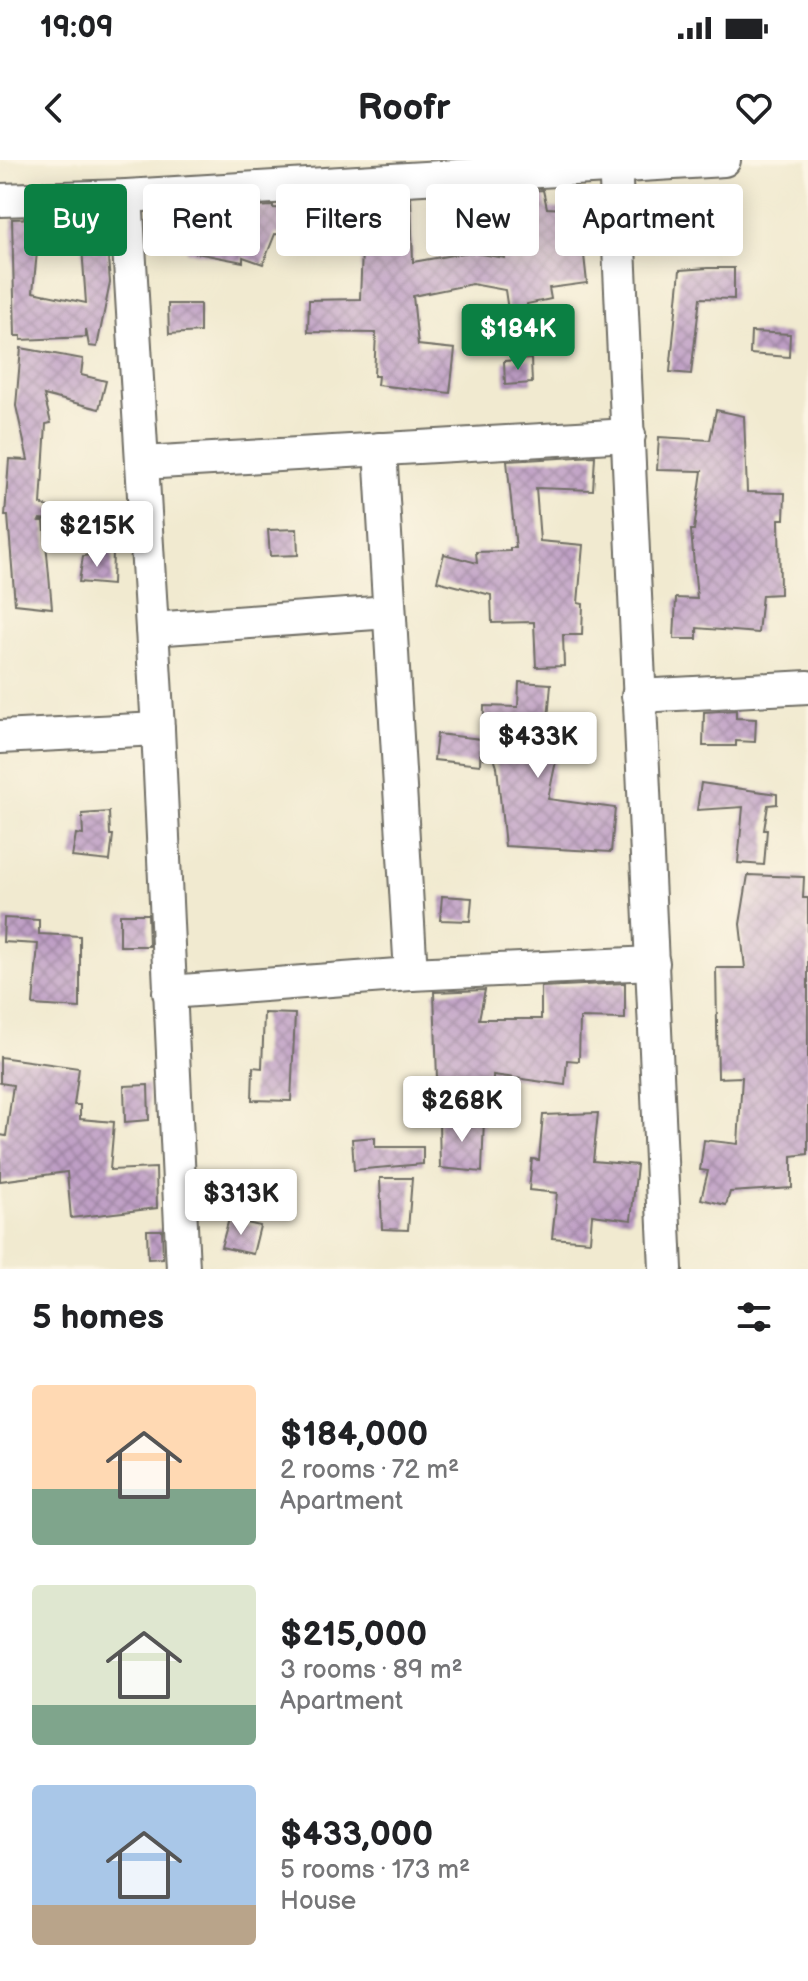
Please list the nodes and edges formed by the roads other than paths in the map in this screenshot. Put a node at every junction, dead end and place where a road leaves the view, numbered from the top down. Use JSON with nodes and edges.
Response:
{"nodes":[{"id":1,"x":724,"y":160,"type":"edge"},
{"id":2,"x":615,"y":164,"type":"edge"},
{"id":3,"x":127,"y":196,"type":"edge"},
{"id":4,"x":24,"y":199,"type":"edge"},
{"id":5,"x":0,"y":200,"type":"edge"},
{"id":6,"x":127,"y":213,"type":"edge"},
{"id":7,"x":629,"y":435,"type":"junction"},
{"id":8,"x":380,"y":449,"type":"junction"},
{"id":9,"x":142,"y":463,"type":"junction"},
{"id":10,"x":389,"y":612,"type":"junction"},
{"id":11,"x":152,"y":629,"type":"junction"},
{"id":12,"x":808,"y":687,"type":"edge"},
{"id":13,"x":638,"y":696,"type":"junction"},
{"id":14,"x":158,"y":729,"type":"junction"},
{"id":15,"x":0,"y":737,"type":"edge"},
{"id":16,"x":653,"y":963,"type":"junction"},
{"id":17,"x":411,"y":974,"type":"junction"},
{"id":18,"x":169,"y":992,"type":"junction"},
{"id":19,"x":183,"y":1269,"type":"edge"},
{"id":20,"x":666,"y":1269,"type":"edge"}],
"edges":[{"from":1,"to":2,"type":"street"},
{"from":2,"to":3,"type":"street"},
{"from":2,"to":7,"type":"street"},
{"from":4,"to":5,"type":"street"},
{"from":6,"to":9,"type":"street"},
{"from":7,"to":8,"type":"street"},
{"from":7,"to":13,"type":"street"},
{"from":8,"to":9,"type":"street"},
{"from":8,"to":10,"type":"street"},
{"from":9,"to":11,"type":"street"},
{"from":10,"to":11,"type":"street"},
{"from":10,"to":17,"type":"street"},
{"from":11,"to":14,"type":"street"},
{"from":12,"to":13,"type":"street"},
{"from":13,"to":16,"type":"street"},
{"from":14,"to":15,"type":"street"},
{"from":14,"to":18,"type":"street"},
{"from":16,"to":17,"type":"street"},
{"from":16,"to":20,"type":"street"},
{"from":17,"to":18,"type":"street"},
{"from":18,"to":19,"type":"street"}]}
